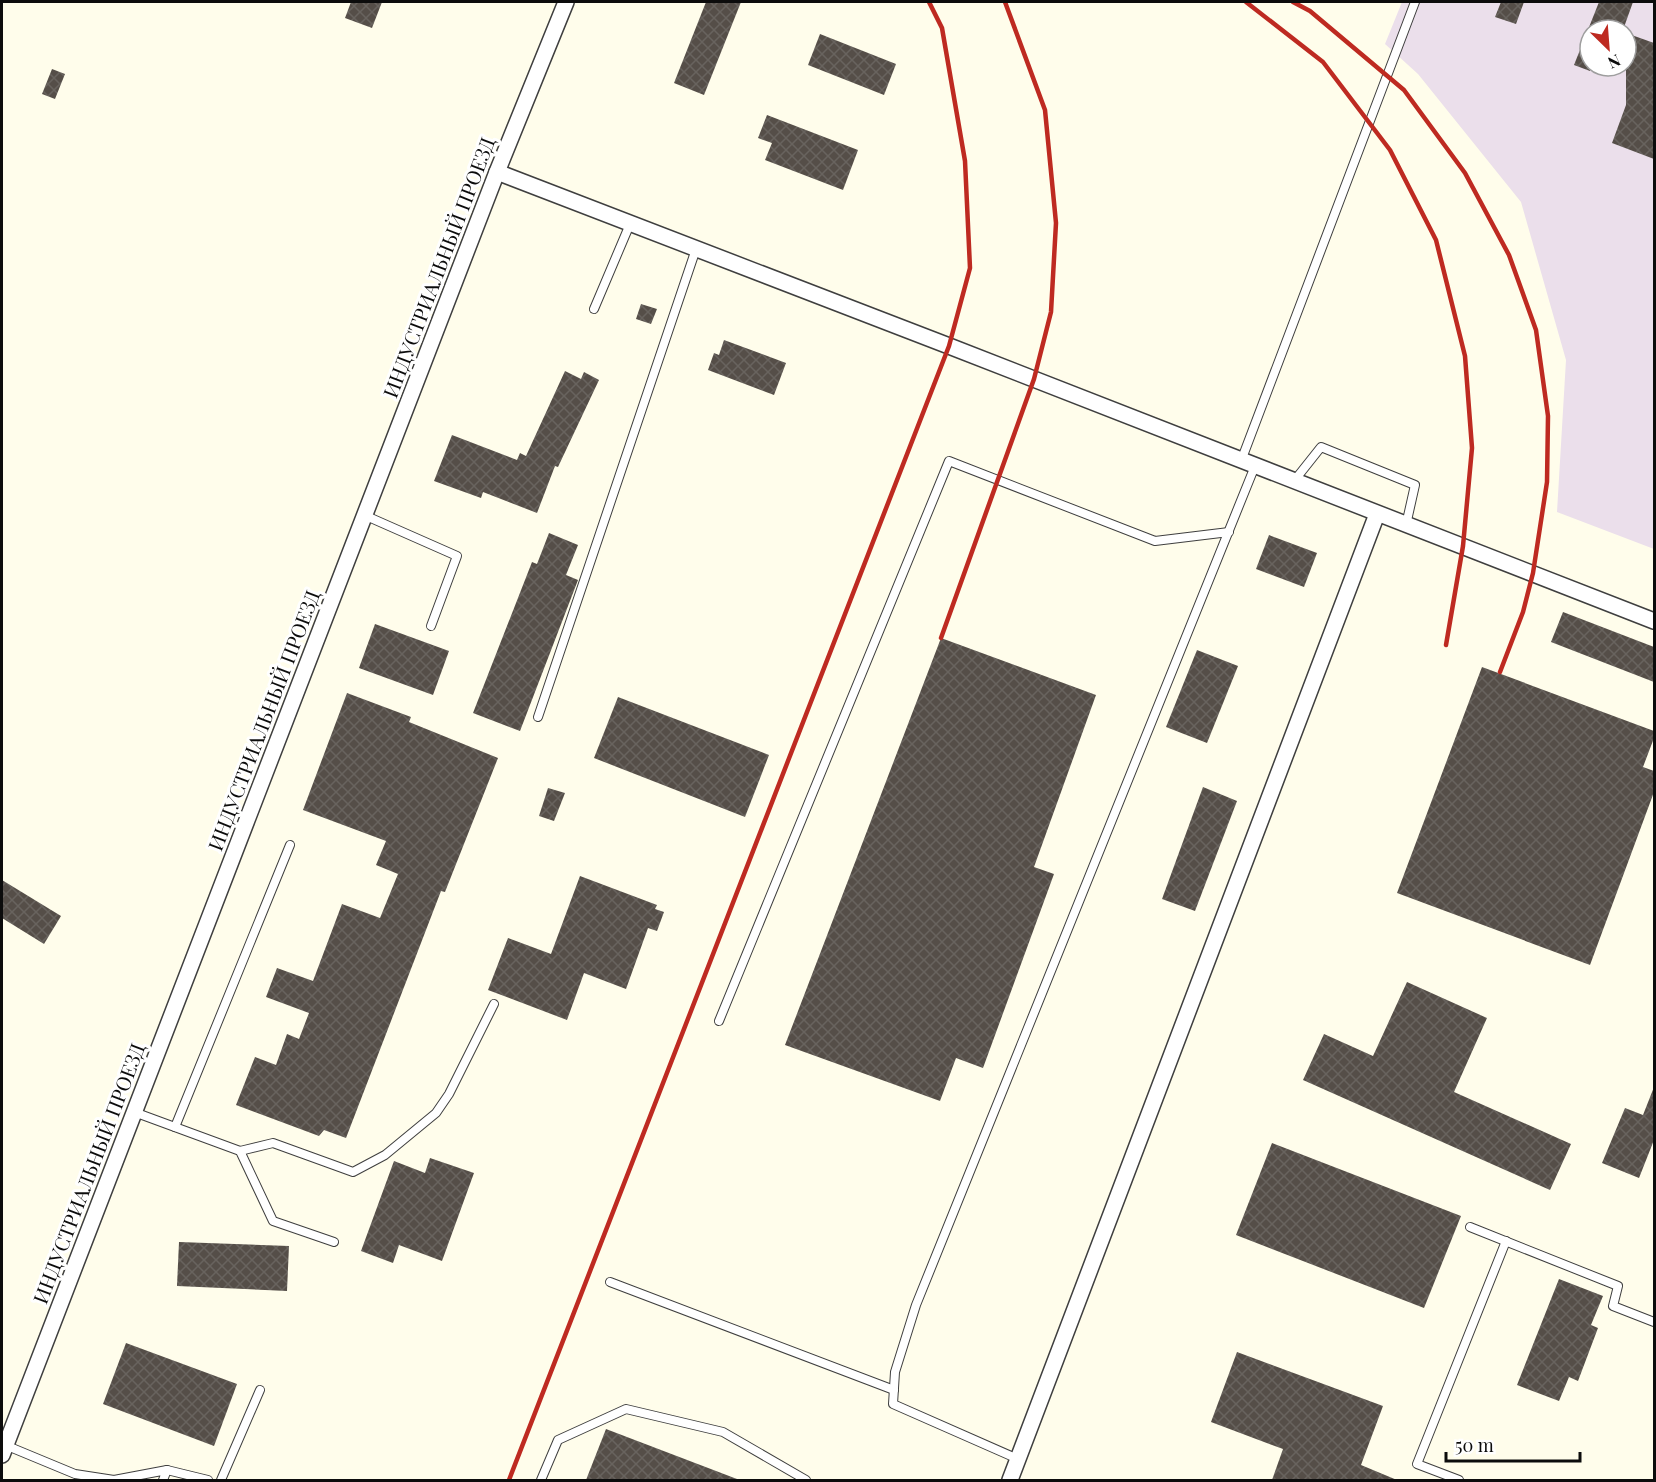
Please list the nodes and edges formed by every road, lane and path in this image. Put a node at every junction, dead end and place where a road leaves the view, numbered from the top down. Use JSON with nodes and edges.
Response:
{"nodes":[{"id":1,"x":566,"y":2,"type":"edge"},
{"id":2,"x":1415,"y":2,"type":"edge"},
{"id":3,"x":497,"y":172,"type":"junction"},
{"id":4,"x":630,"y":224,"type":"junction"},
{"id":5,"x":696,"y":249,"type":"junction"},
{"id":6,"x":594,"y":309,"type":"dead end"},
{"id":7,"x":1248,"y":463,"type":"junction"},
{"id":8,"x":1294,"y":481,"type":"junction"},
{"id":9,"x":1377,"y":514,"type":"junction"},
{"id":10,"x":364,"y":515,"type":"junction"},
{"id":11,"x":1406,"y":525,"type":"junction"},
{"id":12,"x":1229,"y":532,"type":"junction"},
{"id":13,"x":1654,"y":621,"type":"edge"},
{"id":14,"x":431,"y":626,"type":"dead end"},
{"id":15,"x":538,"y":717,"type":"dead end"},
{"id":16,"x":290,"y":845,"type":"dead end"},
{"id":17,"x":494,"y":1004,"type":"dead end"},
{"id":18,"x":719,"y":1022,"type":"dead end"},
{"id":19,"x":134,"y":1112,"type":"junction"},
{"id":20,"x":175,"y":1127,"type":"junction"},
{"id":21,"x":240,"y":1151,"type":"junction"},
{"id":22,"x":1470,"y":1227,"type":"dead end"},
{"id":23,"x":1506,"y":1241,"type":"junction"},
{"id":24,"x":334,"y":1242,"type":"dead end"},
{"id":25,"x":610,"y":1282,"type":"dead end"},
{"id":26,"x":1654,"y":1322,"type":"edge"},
{"id":27,"x":894,"y":1389,"type":"junction"},
{"id":28,"x":260,"y":1390,"type":"dead end"},
{"id":29,"x":3,"y":1450,"type":"edge"},
{"id":30,"x":1018,"y":1459,"type":"junction"},
{"id":31,"x":167,"y":1470,"type":"junction"},
{"id":32,"x":114,"y":1480,"type":"edge"},
{"id":33,"x":163,"y":1480,"type":"edge"},
{"id":34,"x":208,"y":1480,"type":"edge"},
{"id":35,"x":221,"y":1480,"type":"edge"},
{"id":36,"x":541,"y":1480,"type":"edge"},
{"id":37,"x":806,"y":1480,"type":"edge"},
{"id":38,"x":1010,"y":1480,"type":"edge"},
{"id":39,"x":1459,"y":1480,"type":"edge"}],
"edges":[{"from":1,"to":3,"type":"street","name":"ИНДУСТРИАЛЬНЫЙ ПРОЕЗД"},
{"from":2,"to":7,"type":"lane"},
{"from":3,"to":4,"type":"street"},
{"from":3,"to":10,"type":"street","name":"ИНДУСТРИАЛЬНЫЙ ПРОЕЗД"},
{"from":4,"to":5,"type":"street"},
{"from":4,"to":6,"type":"lane"},
{"from":5,"to":7,"type":"street"},
{"from":5,"to":15,"type":"lane"},
{"from":7,"to":8,"type":"street"},
{"from":7,"to":12,"type":"lane"},
{"from":8,"to":9,"type":"street"},
{"from":8,"to":11,"type":"lane"},
{"from":9,"to":11,"type":"street"},
{"from":9,"to":30,"type":"street"},
{"from":10,"to":14,"type":"lane"},
{"from":10,"to":19,"type":"street","name":"ИНДУСТРИАЛЬНЫЙ ПРОЕЗД"},
{"from":11,"to":13,"type":"street"},
{"from":12,"to":18,"type":"lane"},
{"from":12,"to":27,"type":"lane"},
{"from":16,"to":20,"type":"lane"},
{"from":17,"to":21,"type":"lane"},
{"from":19,"to":20,"type":"lane"},
{"from":19,"to":29,"type":"street","name":"ИНДУСТРИАЛЬНЫЙ ПРОЕЗД"},
{"from":20,"to":21,"type":"lane"},
{"from":21,"to":24,"type":"lane"},
{"from":22,"to":23,"type":"lane"},
{"from":23,"to":26,"type":"lane"},
{"from":23,"to":39,"type":"lane"},
{"from":25,"to":27,"type":"lane"},
{"from":27,"to":30,"type":"lane"},
{"from":28,"to":35,"type":"lane"},
{"from":29,"to":32,"type":"lane"},
{"from":30,"to":38,"type":"street"},
{"from":31,"to":32,"type":"lane"},
{"from":31,"to":33,"type":"lane"},
{"from":31,"to":34,"type":"lane"},
{"from":36,"to":37,"type":"lane"}]}
